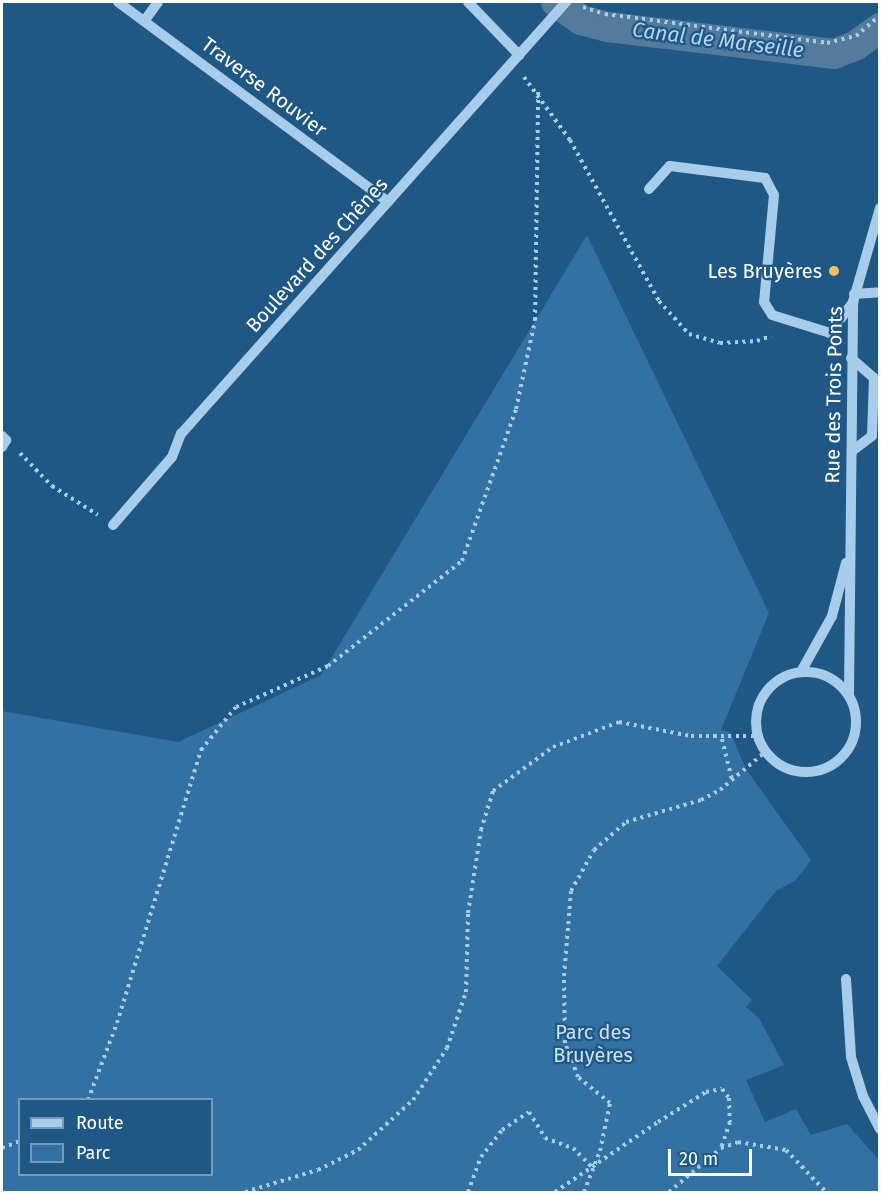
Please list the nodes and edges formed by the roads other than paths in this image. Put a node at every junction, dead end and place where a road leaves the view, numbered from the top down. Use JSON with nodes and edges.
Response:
{"nodes":[{"id":1,"x":118,"y":2,"type":"edge"},
{"id":2,"x":158,"y":2,"type":"edge"},
{"id":3,"x":468,"y":2,"type":"edge"},
{"id":4,"x":566,"y":2,"type":"edge"},
{"id":5,"x":145,"y":20,"type":"junction"},
{"id":6,"x":515,"y":59,"type":"junction"},
{"id":7,"x":649,"y":189,"type":"dead end"},
{"id":8,"x":388,"y":202,"type":"junction"},
{"id":9,"x":879,"y":208,"type":"edge"},
{"id":10,"x":879,"y":292,"type":"edge"},
{"id":11,"x":854,"y":298,"type":"junction"},
{"id":12,"x":851,"y":358,"type":"junction"},
{"id":13,"x":852,"y":451,"type":"junction"},
{"id":14,"x":113,"y":525,"type":"road end"},
{"id":15,"x":849,"y":551,"type":"junction"},
{"id":16,"x":802,"y":670,"type":"junction"},
{"id":17,"x":849,"y":694,"type":"junction"},
{"id":18,"x":846,"y":979,"type":"dead end"},
{"id":19,"x":879,"y":1129,"type":"edge"}],
"edges":[{"from":1,"to":5,"type":"street","name":"Traverse Rouvier"},
{"from":2,"to":5,"type":"street"},
{"from":3,"to":6,"type":"street"},
{"from":4,"to":6,"type":"street","name":"Boulevard des Chênes"},
{"from":5,"to":8,"type":"street","name":"Traverse Rouvier"},
{"from":6,"to":8,"type":"street","name":"Boulevard des Chênes"},
{"from":7,"to":11,"type":"street"},
{"from":8,"to":14,"type":"street","name":"Boulevard des Chênes"},
{"from":9,"to":11,"type":"street","name":"Rue des Trois Ponts"},
{"from":10,"to":11,"type":"street"},
{"from":11,"to":12,"type":"street","name":"Rue des Trois Ponts"},
{"from":12,"to":13,"type":"street","name":"Rue des Trois Ponts"},
{"from":12,"to":13,"type":"street"},
{"from":13,"to":15,"type":"street","name":"Rue des Trois Ponts"},
{"from":15,"to":16,"type":"street","name":"Rue des Trois Ponts"},
{"from":15,"to":17,"type":"street","name":"Rue des Trois Ponts"},
{"from":16,"to":17,"type":"street"},
{"from":16,"to":17,"type":"street","name":"Rue des Trois Ponts"},
{"from":18,"to":19,"type":"street"}]}
